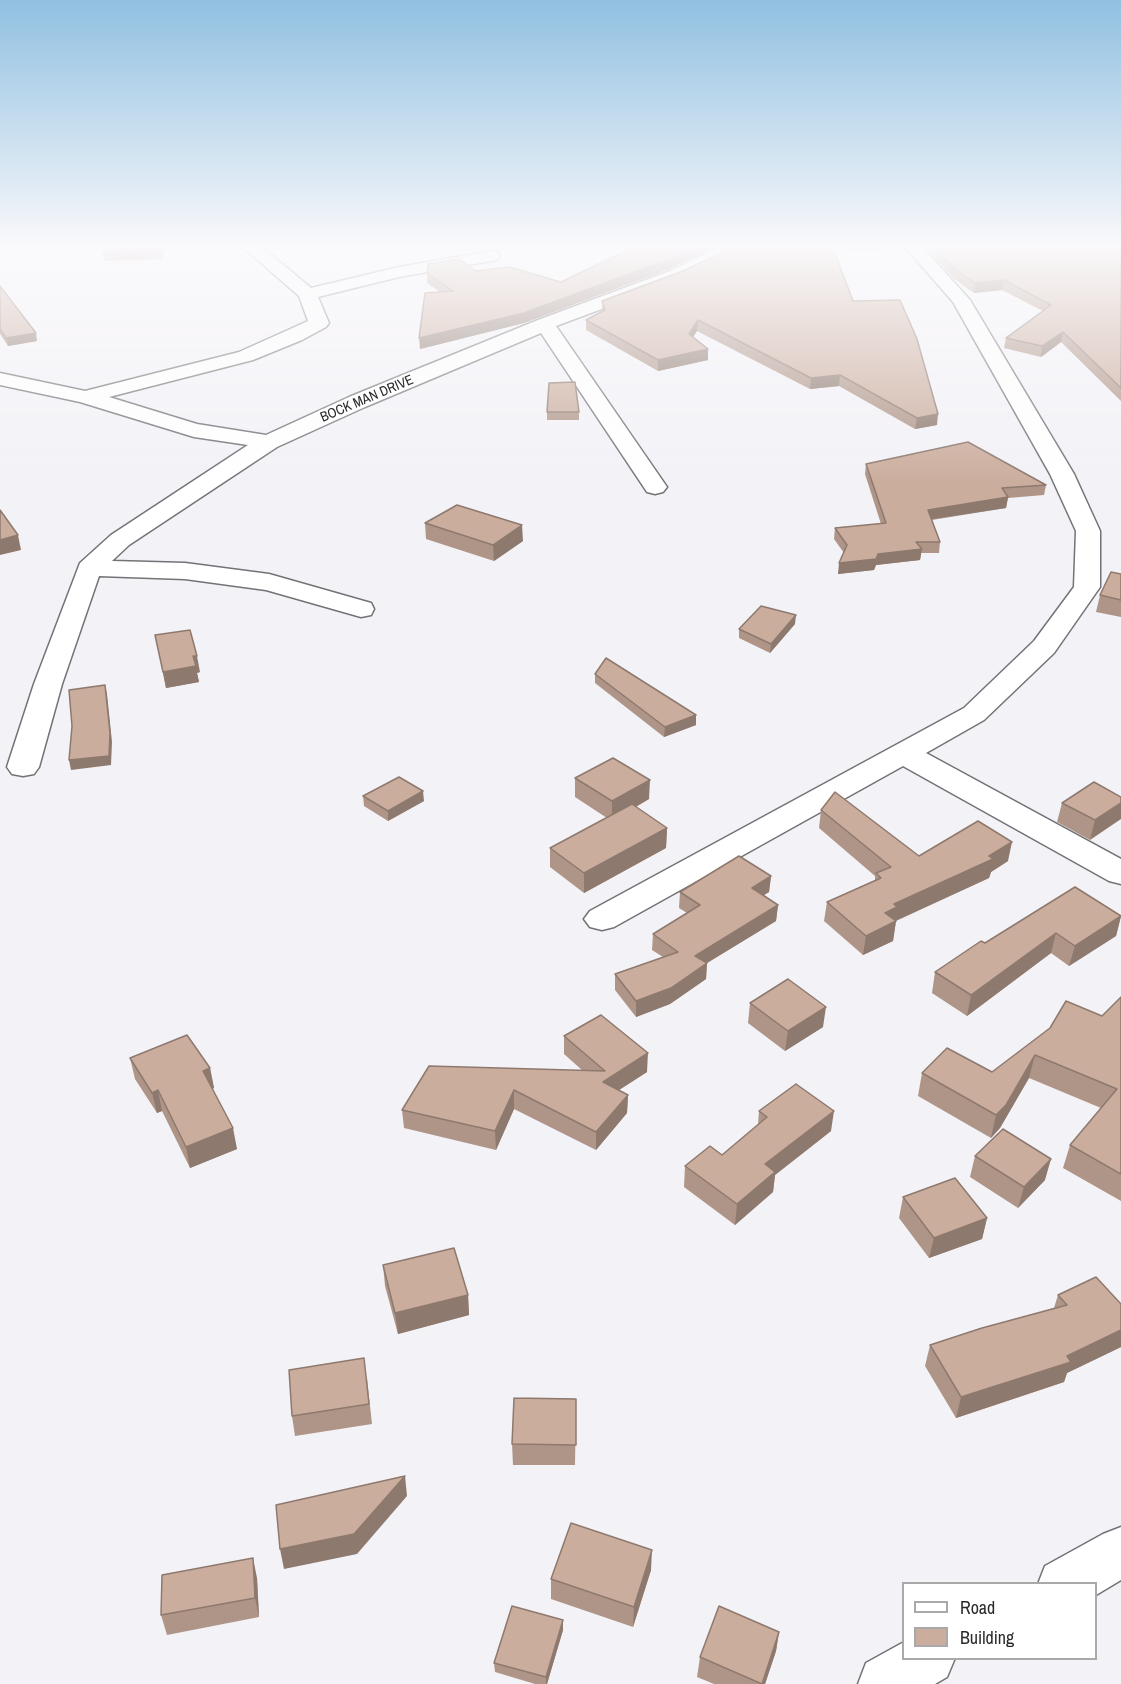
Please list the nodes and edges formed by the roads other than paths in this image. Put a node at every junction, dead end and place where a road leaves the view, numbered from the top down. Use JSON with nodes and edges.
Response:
{"nodes":[{"id":1,"x":312,"y":327,"type":"edge"},
{"id":2,"x":539,"y":327,"type":"edge"},
{"id":3,"x":547,"y":327,"type":"edge"},
{"id":4,"x":976,"y":327,"type":"edge"},
{"id":5,"x":0,"y":379,"type":"edge"},
{"id":6,"x":85,"y":397,"type":"junction"},
{"id":7,"x":269,"y":442,"type":"junction"},
{"id":8,"x":655,"y":487,"type":"dead end"},
{"id":9,"x":89,"y":568,"type":"junction"},
{"id":10,"x":360,"y":609,"type":"dead end"},
{"id":11,"x":903,"y":753,"type":"junction"},
{"id":12,"x":23,"y":767,"type":"dead end"},
{"id":13,"x":1121,"y":873,"type":"edge"},
{"id":14,"x":602,"y":919,"type":"dead end"},
{"id":15,"x":1121,"y":1552,"type":"edge"},
{"id":16,"x":1068,"y":1582,"type":"edge"},
{"id":17,"x":926,"y":1660,"type":"edge"},
{"id":18,"x":886,"y":1684,"type":"edge"}],
"edges":[{"from":1,"to":6,"type":"street"},
{"from":2,"to":7,"type":"street","name":"BOCK MAN DRIVE"},
{"from":3,"to":8,"type":"street"},
{"from":4,"to":11,"type":"street"},
{"from":5,"to":6,"type":"street"},
{"from":6,"to":7,"type":"street"},
{"from":7,"to":9,"type":"street","name":"BOCK MAN DRIVE"},
{"from":9,"to":10,"type":"street"},
{"from":9,"to":12,"type":"street","name":"BOCK MAN DRIVE"},
{"from":11,"to":13,"type":"street"},
{"from":11,"to":14,"type":"street"},
{"from":15,"to":16,"type":"street"},
{"from":17,"to":18,"type":"street"}]}
